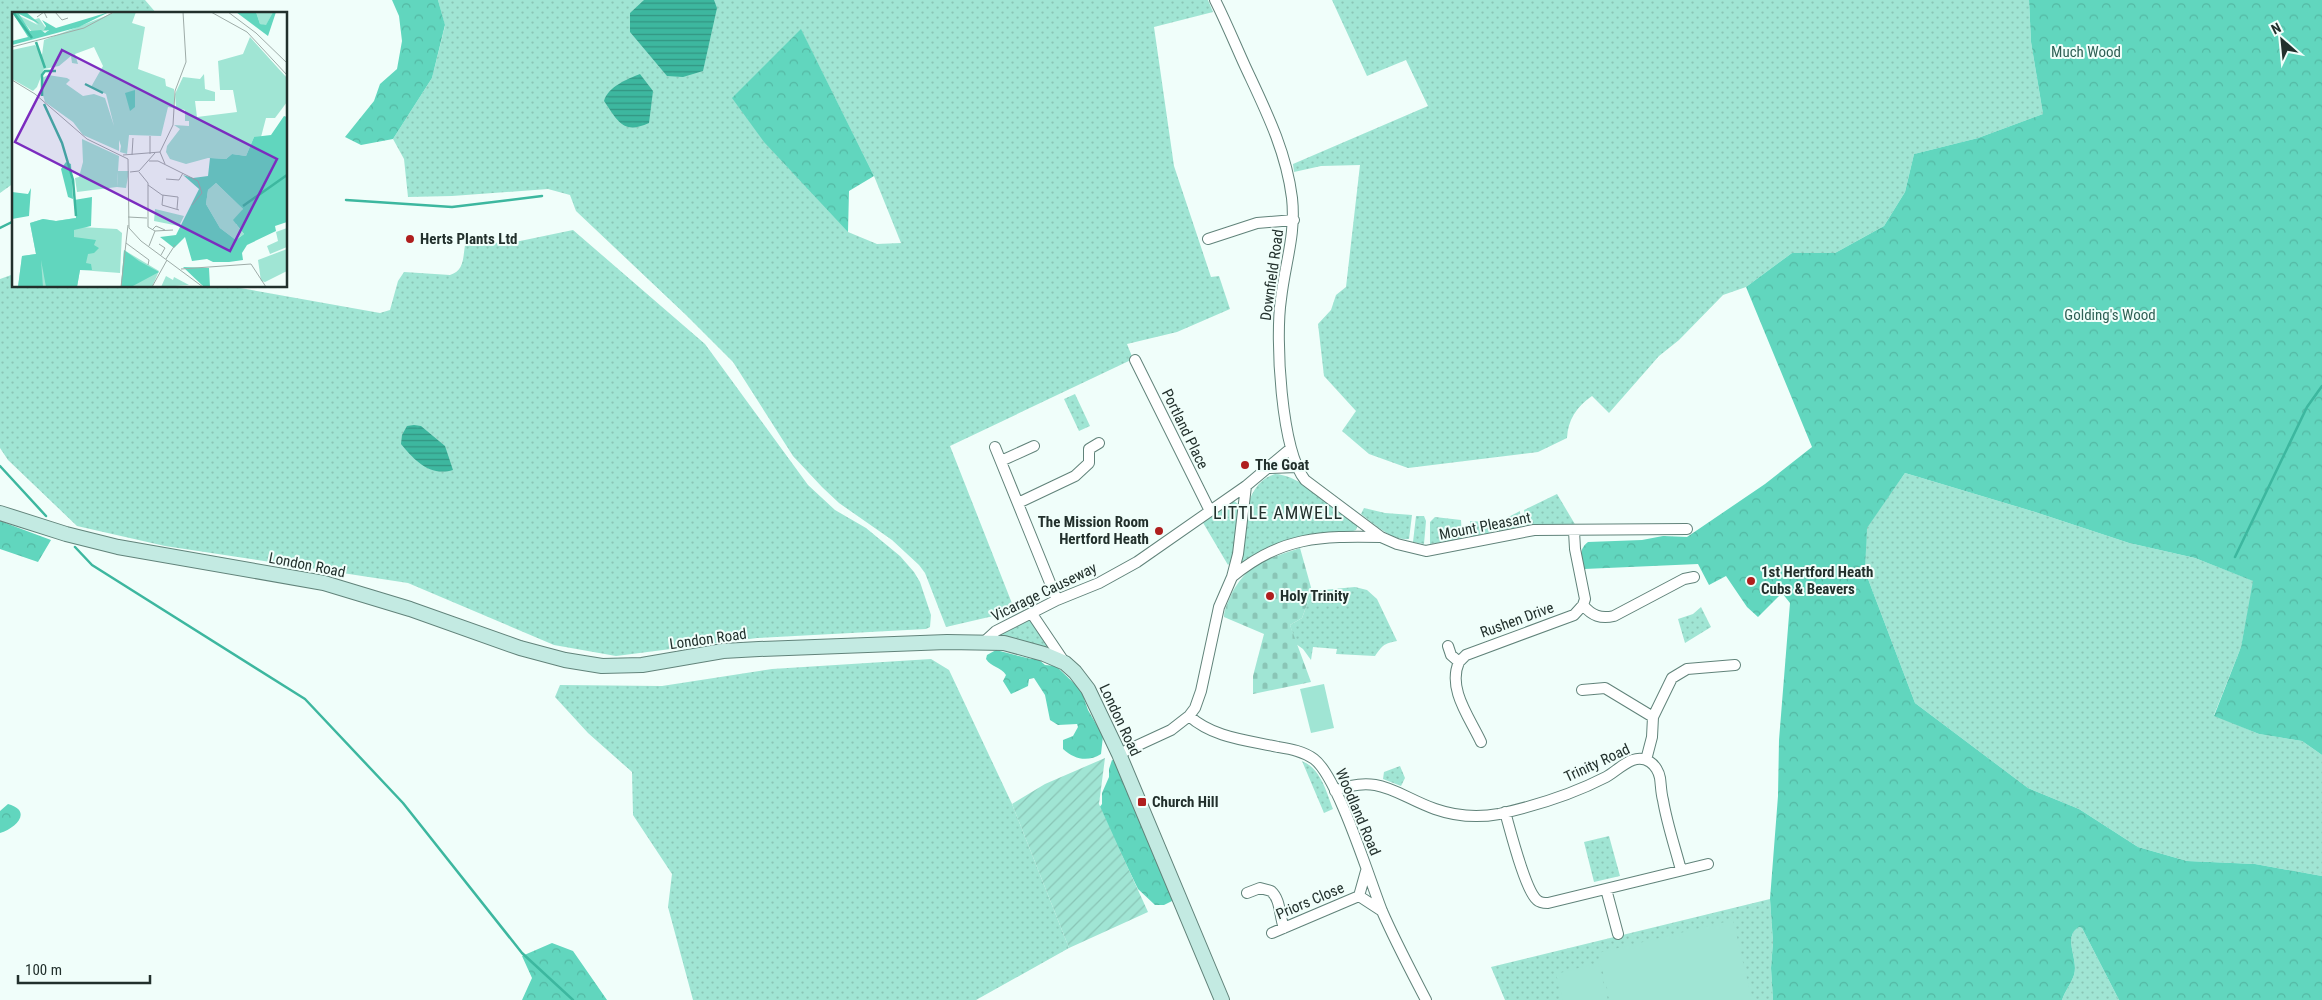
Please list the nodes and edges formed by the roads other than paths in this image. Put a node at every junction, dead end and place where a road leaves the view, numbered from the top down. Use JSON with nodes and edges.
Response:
{"nodes":[{"id":1,"x":1216,"y":0,"type":"edge"},
{"id":2,"x":1294,"y":220,"type":"junction"},
{"id":3,"x":1208,"y":239,"type":"dead end"},
{"id":4,"x":1135,"y":360,"type":"dead end"},
{"id":5,"x":1099,"y":444,"type":"dead end"},
{"id":6,"x":1034,"y":446,"type":"dead end"},
{"id":7,"x":994,"y":447,"type":"dead end"},
{"id":8,"x":1290,"y":449,"type":"junction"},
{"id":9,"x":1001,"y":461,"type":"junction"},
{"id":10,"x":1297,"y":467,"type":"junction"},
{"id":11,"x":1269,"y":468,"type":"junction"},
{"id":12,"x":1246,"y":486,"type":"junction"},
{"id":13,"x":1018,"y":503,"type":"junction"},
{"id":14,"x":1210,"y":510,"type":"junction"},
{"id":15,"x":0,"y":514,"type":"edge"},
{"id":16,"x":1687,"y":529,"type":"dead end"},
{"id":17,"x":1574,"y":531,"type":"junction"},
{"id":18,"x":1381,"y":536,"type":"junction"},
{"id":19,"x":1232,"y":576,"type":"junction"},
{"id":20,"x":1694,"y":577,"type":"dead end"},
{"id":21,"x":1057,"y":600,"type":"junction"},
{"id":22,"x":1583,"y":605,"type":"junction"},
{"id":23,"x":1032,"y":614,"type":"junction"},
{"id":24,"x":984,"y":642,"type":"junction"},
{"id":25,"x":1448,"y":646,"type":"dead end"},
{"id":26,"x":1459,"y":662,"type":"junction"},
{"id":27,"x":1066,"y":663,"type":"junction"},
{"id":28,"x":1735,"y":665,"type":"dead end"},
{"id":29,"x":1582,"y":690,"type":"dead end"},
{"id":30,"x":1189,"y":716,"type":"junction"},
{"id":31,"x":1653,"y":716,"type":"junction"},
{"id":32,"x":1481,"y":742,"type":"dead end"},
{"id":33,"x":1119,"y":754,"type":"junction"},
{"id":34,"x":1646,"y":760,"type":"junction"},
{"id":35,"x":1335,"y":791,"type":"junction"},
{"id":36,"x":1505,"y":812,"type":"junction"},
{"id":37,"x":1708,"y":864,"type":"dead end"},
{"id":38,"x":1682,"y":870,"type":"junction"},
{"id":39,"x":1366,"y":871,"type":"junction"},
{"id":40,"x":1606,"y":889,"type":"junction"},
{"id":41,"x":1247,"y":892,"type":"dead end"},
{"id":42,"x":1359,"y":896,"type":"junction"},
{"id":43,"x":1382,"y":911,"type":"junction"},
{"id":44,"x":1284,"y":928,"type":"junction"},
{"id":45,"x":1272,"y":933,"type":"dead end"},
{"id":46,"x":1618,"y":934,"type":"dead end"},
{"id":47,"x":1222,"y":1000,"type":"edge"},
{"id":48,"x":1426,"y":1000,"type":"edge"}],
"edges":[{"from":1,"to":2,"type":"street","name":"Downfield Road"},
{"from":2,"to":3,"type":"street"},
{"from":2,"to":8,"type":"street","name":"Downfield Road"},
{"from":4,"to":14,"type":"street","name":"Portland Place"},
{"from":5,"to":13,"type":"street"},
{"from":6,"to":9,"type":"street"},
{"from":7,"to":9,"type":"street"},
{"from":8,"to":10,"type":"street","name":"Downfield Road"},
{"from":8,"to":11,"type":"street","name":"Vicarage Causeway"},
{"from":9,"to":13,"type":"street"},
{"from":10,"to":11,"type":"street"},
{"from":10,"to":18,"type":"street","name":"Mount Pleasant"},
{"from":11,"to":12,"type":"street","name":"Vicarage Causeway"},
{"from":12,"to":14,"type":"street","name":"Vicarage Causeway"},
{"from":12,"to":19,"type":"street"},
{"from":13,"to":21,"type":"street"},
{"from":14,"to":21,"type":"street","name":"Vicarage Causeway"},
{"from":15,"to":24,"type":"main road","name":"London Road"},
{"from":16,"to":17,"type":"street","name":"Mount Pleasant"},
{"from":17,"to":18,"type":"street","name":"Mount Pleasant"},
{"from":17,"to":22,"type":"street"},
{"from":18,"to":19,"type":"street","name":"Mount Pleasant"},
{"from":19,"to":30,"type":"street"},
{"from":20,"to":22,"type":"street"},
{"from":21,"to":23,"type":"street","name":"Vicarage Causeway"},
{"from":22,"to":26,"type":"street","name":"Rushen Drive"},
{"from":23,"to":24,"type":"street","name":"Vicarage Causeway"},
{"from":23,"to":27,"type":"street"},
{"from":24,"to":27,"type":"main road","name":"London Road"},
{"from":25,"to":26,"type":"street"},
{"from":26,"to":32,"type":"street"},
{"from":27,"to":33,"type":"main road","name":"London Road"},
{"from":28,"to":31,"type":"street"},
{"from":29,"to":31,"type":"street"},
{"from":30,"to":33,"type":"street"},
{"from":30,"to":35,"type":"street","name":"Woodland Road"},
{"from":31,"to":34,"type":"street"},
{"from":33,"to":47,"type":"main road","name":"London Road"},
{"from":34,"to":36,"type":"street","name":"Trinity Road"},
{"from":34,"to":38,"type":"street","name":"Trinity Road"},
{"from":35,"to":36,"type":"street","name":"Trinity Road"},
{"from":35,"to":39,"type":"street","name":"Woodland Road"},
{"from":36,"to":40,"type":"street"},
{"from":37,"to":38,"type":"street"},
{"from":38,"to":40,"type":"street"},
{"from":39,"to":42,"type":"street","name":"Priors Close"},
{"from":39,"to":43,"type":"street","name":"Woodland Road"},
{"from":40,"to":46,"type":"street"},
{"from":41,"to":44,"type":"street"},
{"from":42,"to":43,"type":"street","name":"Priors Close"},
{"from":42,"to":44,"type":"street","name":"Priors Close"},
{"from":43,"to":48,"type":"street","name":"Woodland Road"},
{"from":44,"to":45,"type":"street","name":"Priors Close"}]}
